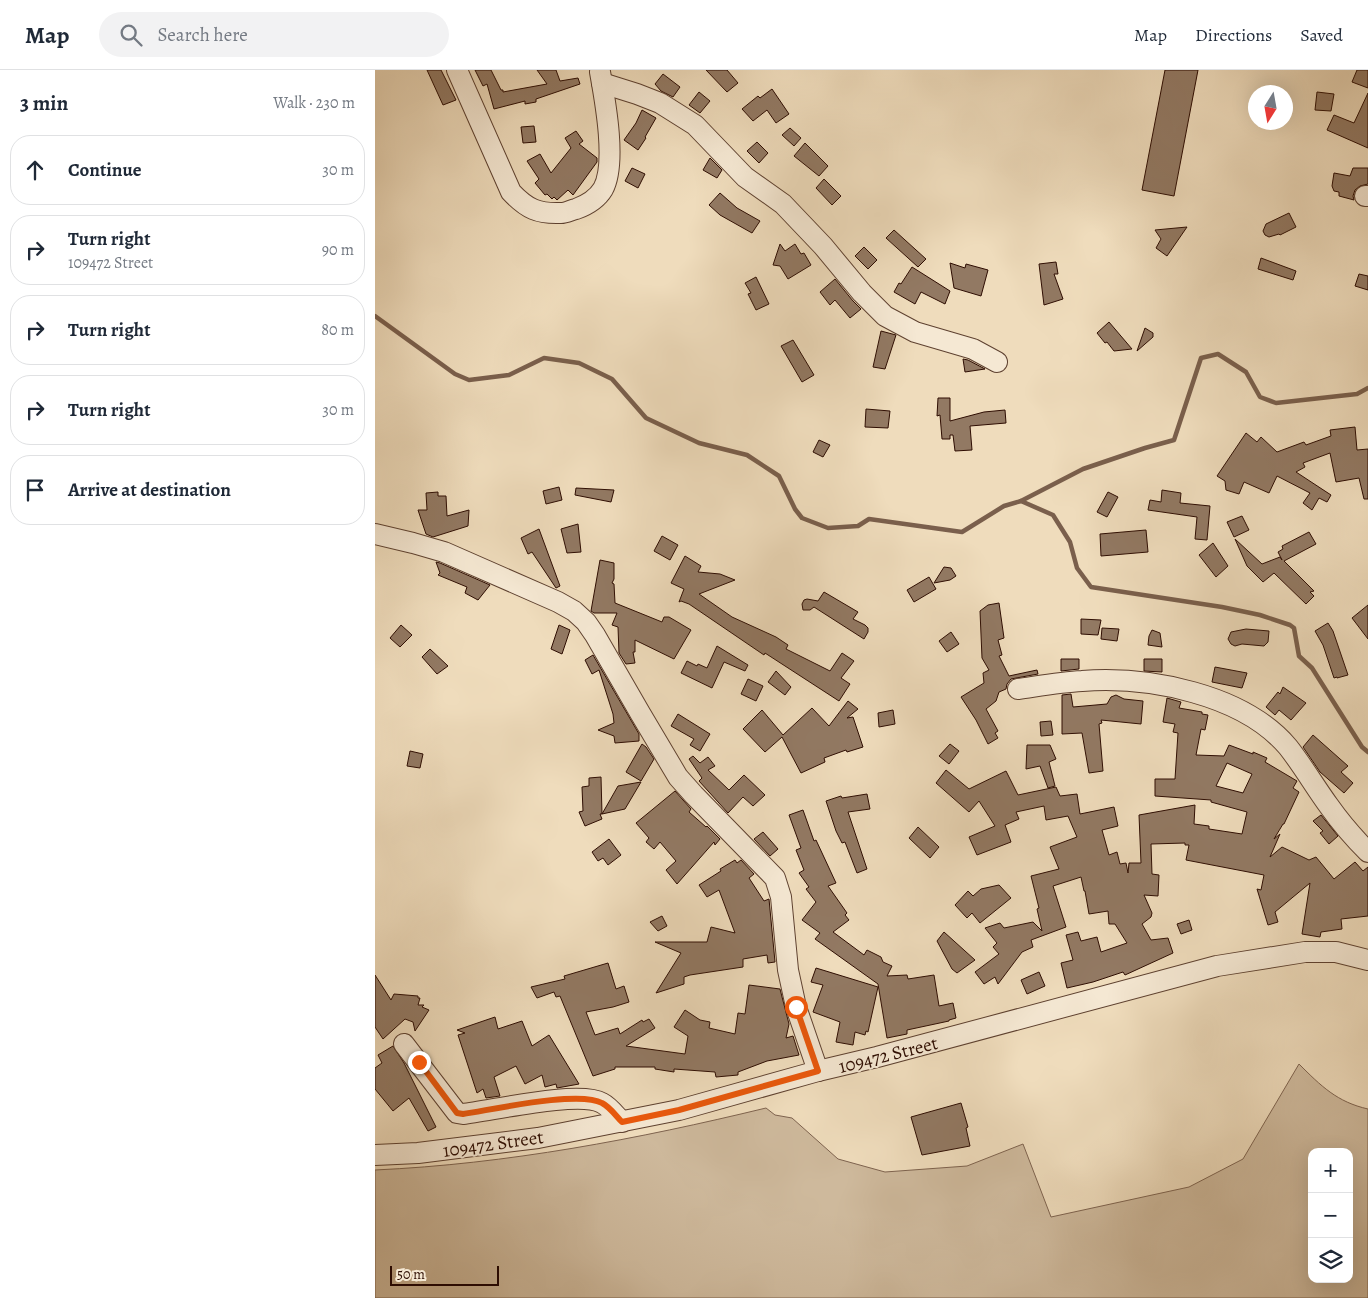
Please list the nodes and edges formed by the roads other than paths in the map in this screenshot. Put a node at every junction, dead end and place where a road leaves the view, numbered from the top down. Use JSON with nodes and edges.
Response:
{"nodes":[{"id":1,"x":457,"y":70,"type":"edge"},
{"id":2,"x":601,"y":77,"type":"edge"},
{"id":3,"x":997,"y":362,"type":"dead end"},
{"id":4,"x":375,"y":534,"type":"edge"},
{"id":5,"x":1018,"y":689,"type":"dead end"},
{"id":6,"x":1368,"y":852,"type":"edge"},
{"id":7,"x":1368,"y":960,"type":"edge"},
{"id":8,"x":404,"y":1044,"type":"dead end"},
{"id":9,"x":818,"y":1071,"type":"junction"},
{"id":10,"x":622,"y":1122,"type":"junction"},
{"id":11,"x":375,"y":1155,"type":"edge"}],
"edges":[{"from":1,"to":2,"type":"street"},
{"from":2,"to":3,"type":"street"},
{"from":4,"to":9,"type":"street"},
{"from":5,"to":6,"type":"street"},
{"from":7,"to":9,"type":"street","name":"109472 Street"},
{"from":8,"to":10,"type":"street"},
{"from":9,"to":10,"type":"street","name":"109472 Street"},
{"from":10,"to":11,"type":"street","name":"109472 Street"}]}
